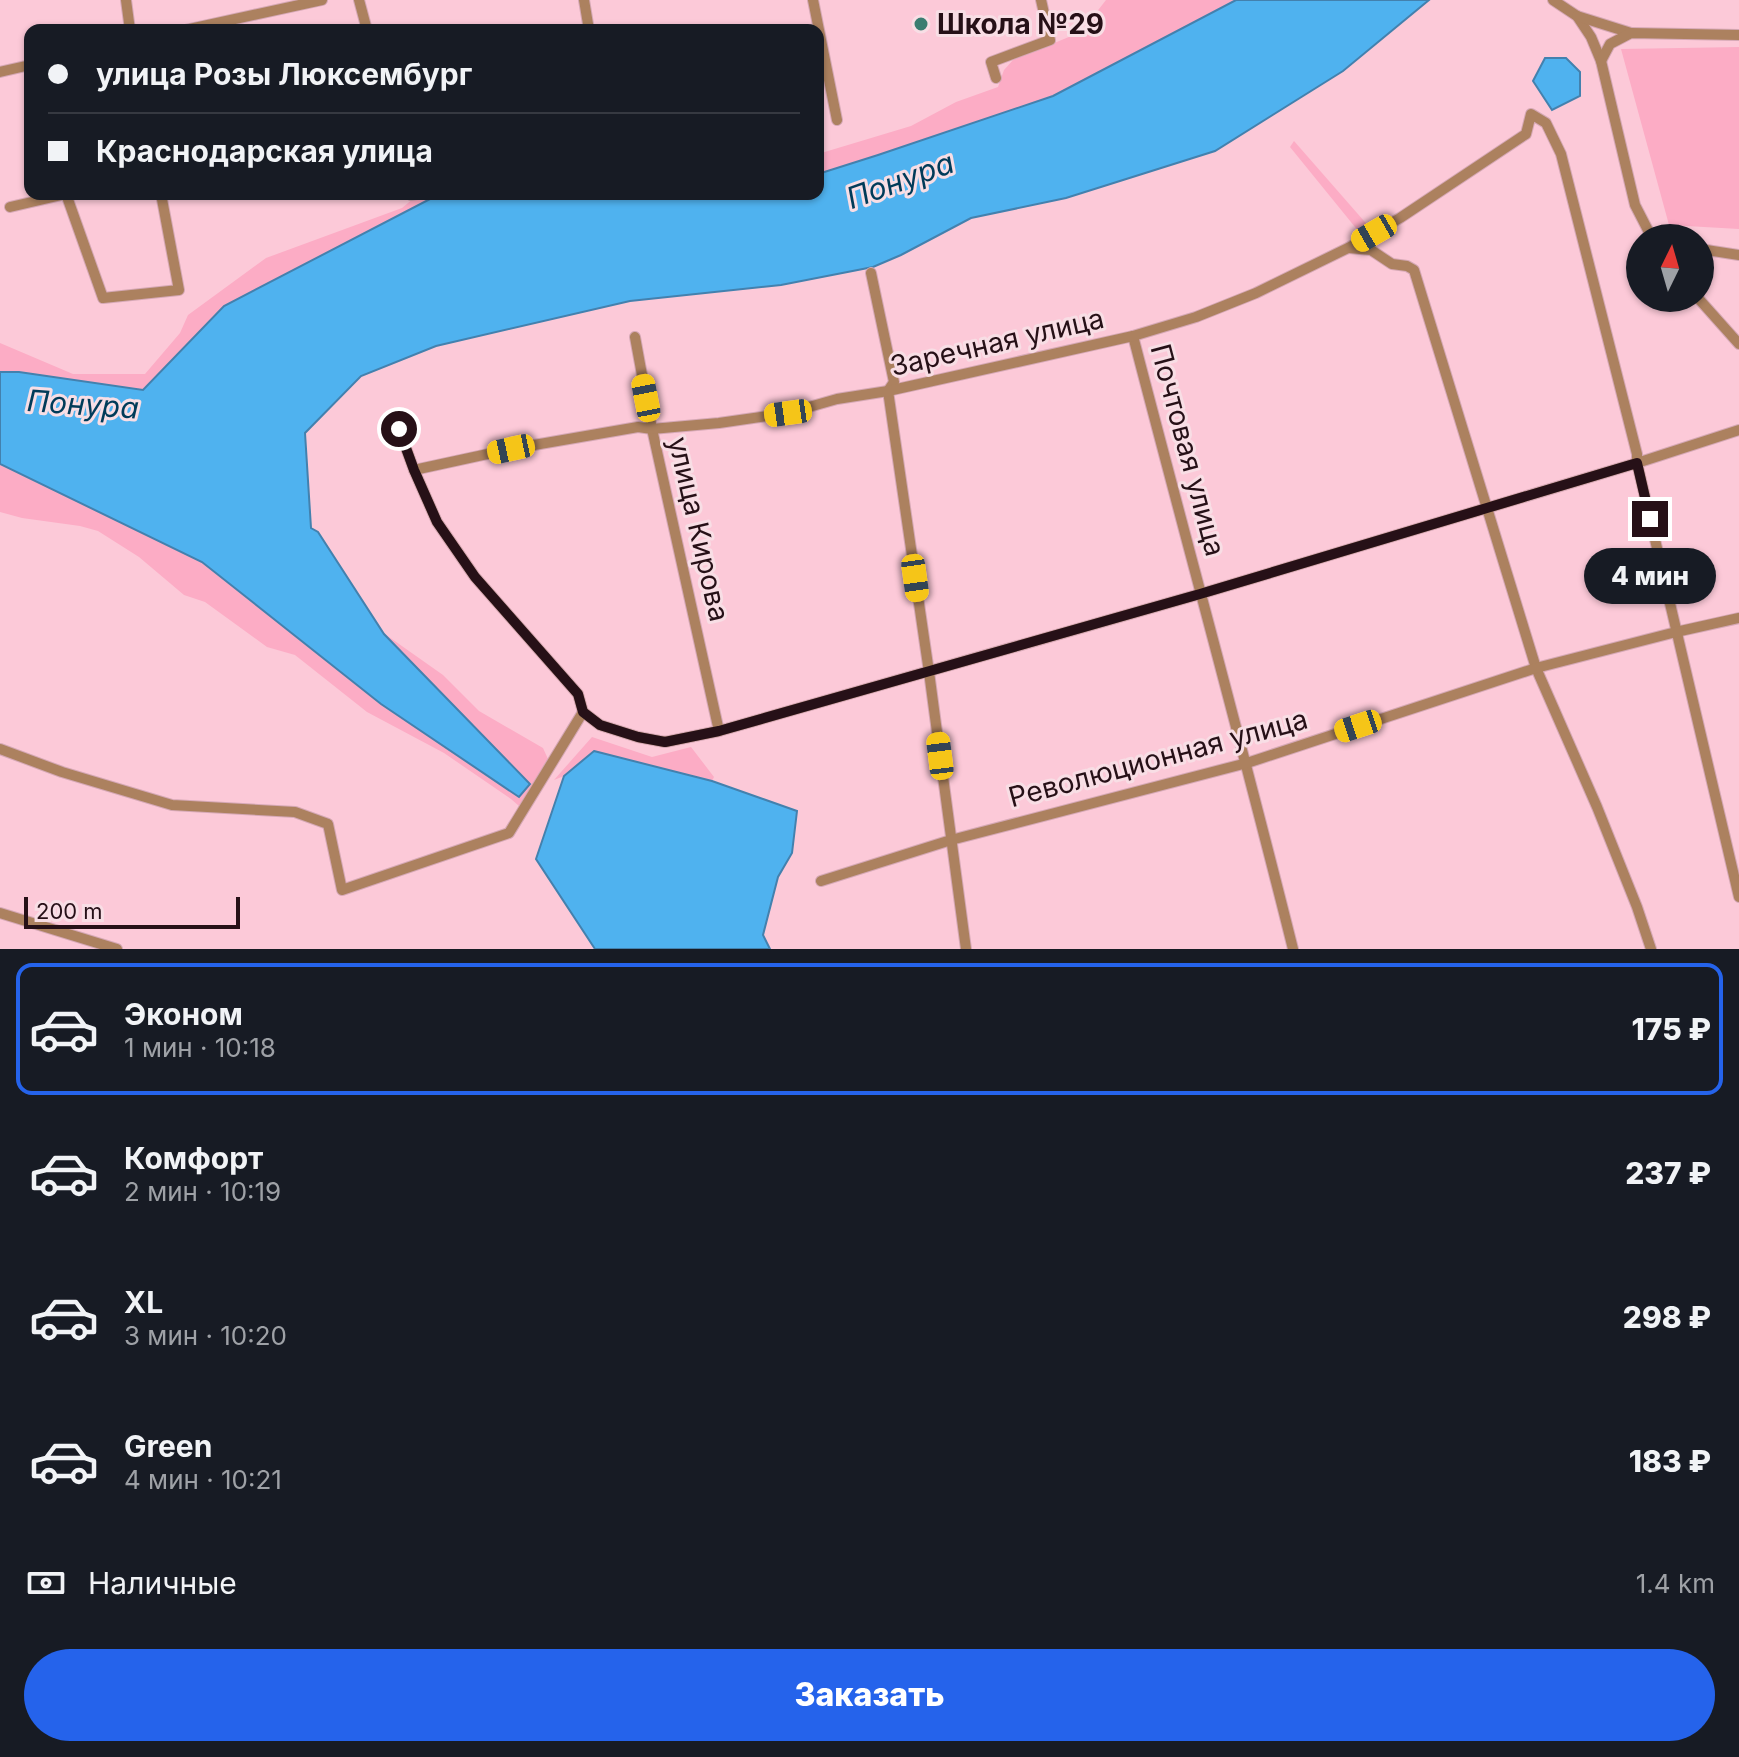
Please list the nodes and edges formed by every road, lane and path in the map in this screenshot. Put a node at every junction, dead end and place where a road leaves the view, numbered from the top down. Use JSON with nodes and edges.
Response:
{"nodes":[{"id":1,"x":126,"y":0,"type":"edge"},
{"id":2,"x":322,"y":0,"type":"edge"},
{"id":3,"x":359,"y":0,"type":"edge"},
{"id":4,"x":584,"y":0,"type":"edge"},
{"id":5,"x":813,"y":0,"type":"edge"},
{"id":6,"x":1041,"y":0,"type":"edge"},
{"id":7,"x":1553,"y":0,"type":"edge"},
{"id":8,"x":1577,"y":16,"type":"junction"},
{"id":9,"x":129,"y":24,"type":"edge"},
{"id":10,"x":212,"y":24,"type":"edge"},
{"id":11,"x":365,"y":24,"type":"edge"},
{"id":12,"x":588,"y":24,"type":"edge"},
{"id":13,"x":818,"y":24,"type":"edge"},
{"id":14,"x":1631,"y":33,"type":"junction"},
{"id":15,"x":1739,"y":35,"type":"edge"},
{"id":16,"x":824,"y":55,"type":"edge"},
{"id":17,"x":1601,"y":61,"type":"junction"},
{"id":18,"x":24,"y":66,"type":"edge"},
{"id":19,"x":0,"y":72,"type":"edge"},
{"id":20,"x":996,"y":78,"type":"dead end"},
{"id":21,"x":837,"y":120,"type":"dead end"},
{"id":22,"x":40,"y":200,"type":"edge"},
{"id":23,"x":68,"y":200,"type":"edge"},
{"id":24,"x":162,"y":200,"type":"edge"},
{"id":25,"x":10,"y":207,"type":"dead end"},
{"id":26,"x":1645,"y":224,"type":"edge"},
{"id":27,"x":1348,"y":248,"type":"junction"},
{"id":28,"x":1714,"y":251,"type":"edge"},
{"id":29,"x":1739,"y":255,"type":"edge"},
{"id":30,"x":871,"y":273,"type":"dead end"},
{"id":31,"x":1710,"y":312,"type":"edge"},
{"id":32,"x":1133,"y":336,"type":"junction"},
{"id":33,"x":635,"y":337,"type":"dead end"},
{"id":34,"x":1739,"y":344,"type":"edge"},
{"id":35,"x":888,"y":391,"type":"junction"},
{"id":36,"x":399,"y":429,"type":"dead end"},
{"id":37,"x":652,"y":429,"type":"junction"},
{"id":38,"x":1739,"y":430,"type":"edge"},
{"id":39,"x":1637,"y":463,"type":"junction"},
{"id":40,"x":414,"y":470,"type":"junction"},
{"id":41,"x":1487,"y":507,"type":"junction"},
{"id":42,"x":1200,"y":594,"type":"junction"},
{"id":43,"x":1739,"y":618,"type":"edge"},
{"id":44,"x":1676,"y":632,"type":"junction"},
{"id":45,"x":1536,"y":668,"type":"junction"},
{"id":46,"x":929,"y":672,"type":"junction"},
{"id":47,"x":583,"y":712,"type":"junction"},
{"id":48,"x":719,"y":731,"type":"junction"},
{"id":49,"x":0,"y":749,"type":"edge"},
{"id":50,"x":1247,"y":763,"type":"junction"},
{"id":51,"x":951,"y":840,"type":"junction"},
{"id":52,"x":821,"y":881,"type":"dead end"},
{"id":53,"x":1739,"y":897,"type":"edge"},
{"id":54,"x":0,"y":913,"type":"edge"},
{"id":55,"x":117,"y":949,"type":"edge"},
{"id":56,"x":966,"y":949,"type":"edge"},
{"id":57,"x":1293,"y":949,"type":"edge"},
{"id":58,"x":1651,"y":949,"type":"edge"}],
"edges":[{"from":1,"to":9,"type":"street"},
{"from":2,"to":10,"type":"street"},
{"from":3,"to":11,"type":"street"},
{"from":4,"to":12,"type":"street"},
{"from":5,"to":13,"type":"street"},
{"from":6,"to":20,"type":"street"},
{"from":7,"to":8,"type":"street"},
{"from":8,"to":14,"type":"street"},
{"from":8,"to":17,"type":"street"},
{"from":14,"to":15,"type":"street"},
{"from":14,"to":17,"type":"street"},
{"from":16,"to":21,"type":"street"},
{"from":17,"to":26,"type":"street"},
{"from":18,"to":19,"type":"street"},
{"from":22,"to":25,"type":"street"},
{"from":23,"to":24,"type":"street"},
{"from":27,"to":32,"type":"street","name":"Заречная улица"},
{"from":27,"to":39,"type":"street","name":"Заречная улица"},
{"from":27,"to":41,"type":"street"},
{"from":28,"to":29,"type":"street"},
{"from":30,"to":35,"type":"street"},
{"from":31,"to":34,"type":"street"},
{"from":32,"to":35,"type":"street","name":"Заречная улица"},
{"from":32,"to":42,"type":"street","name":"Почтовая улица"},
{"from":33,"to":37,"type":"street","name":"улица Кирова"},
{"from":35,"to":37,"type":"street","name":"Заречная улица"},
{"from":35,"to":46,"type":"street"},
{"from":36,"to":40,"type":"street"},
{"from":37,"to":40,"type":"street","name":"Заречная улица"},
{"from":37,"to":48,"type":"street","name":"улица Кирова"},
{"from":38,"to":39,"type":"street"},
{"from":39,"to":41,"type":"street"},
{"from":39,"to":44,"type":"street"},
{"from":40,"to":47,"type":"street"},
{"from":41,"to":42,"type":"street"},
{"from":41,"to":45,"type":"street"},
{"from":42,"to":46,"type":"street"},
{"from":42,"to":50,"type":"street","name":"Почтовая улица"},
{"from":43,"to":44,"type":"street","name":"Революционная улица"},
{"from":44,"to":45,"type":"street","name":"Революционная улица"},
{"from":44,"to":53,"type":"street"},
{"from":45,"to":50,"type":"street","name":"Революционная улица"},
{"from":45,"to":58,"type":"street"},
{"from":46,"to":48,"type":"street"},
{"from":46,"to":51,"type":"street"},
{"from":47,"to":48,"type":"street"},
{"from":47,"to":49,"type":"street"},
{"from":50,"to":51,"type":"street","name":"Революционная улица"},
{"from":50,"to":57,"type":"street","name":"Почтовая улица"},
{"from":51,"to":52,"type":"street","name":"Революционная улица"},
{"from":51,"to":56,"type":"street"},
{"from":54,"to":55,"type":"street"}]}
